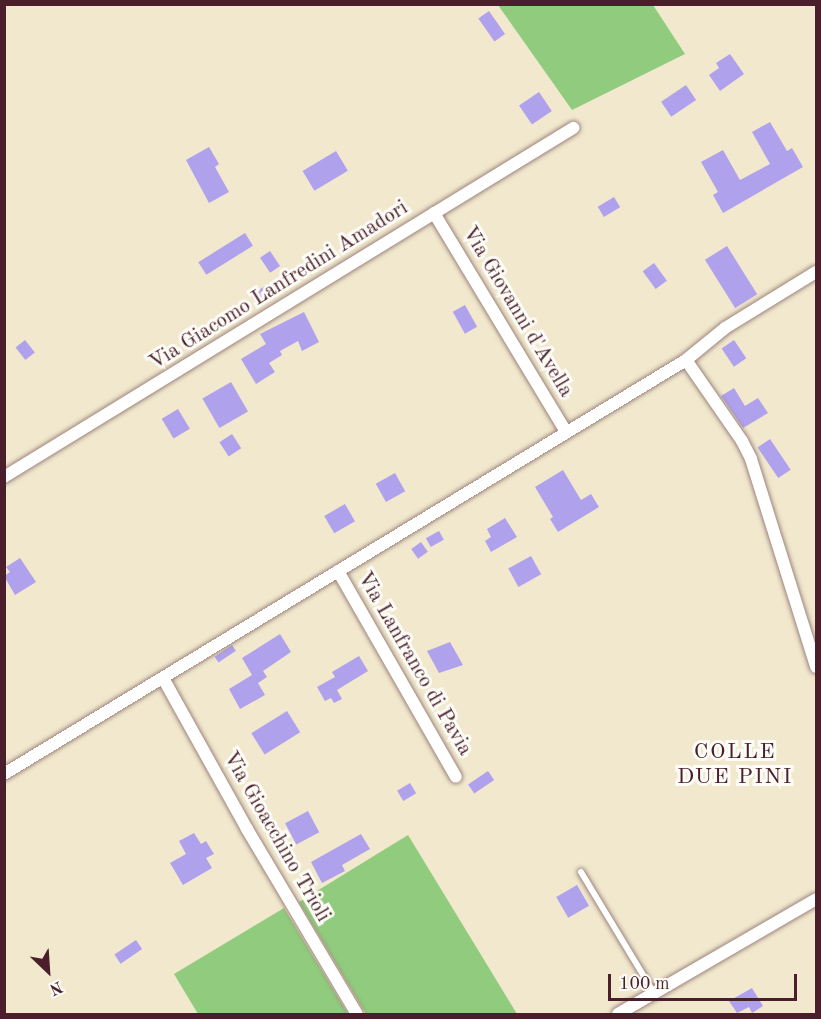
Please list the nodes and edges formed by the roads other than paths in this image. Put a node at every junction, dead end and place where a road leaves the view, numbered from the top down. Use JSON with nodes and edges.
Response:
{"nodes":[{"id":1,"x":573,"y":128,"type":"dead end"},
{"id":2,"x":434,"y":213,"type":"junction"},
{"id":3,"x":816,"y":272,"type":"edge"},
{"id":4,"x":686,"y":360,"type":"junction"},
{"id":5,"x":566,"y":432,"type":"junction"},
{"id":6,"x":4,"y":477,"type":"edge"},
{"id":7,"x":338,"y":571,"type":"junction"},
{"id":8,"x":816,"y":667,"type":"edge"},
{"id":9,"x":163,"y":678,"type":"junction"},
{"id":10,"x":4,"y":774,"type":"edge"},
{"id":11,"x":456,"y":777,"type":"dead end"},
{"id":12,"x":581,"y":872,"type":"dead end"},
{"id":13,"x":816,"y":899,"type":"edge"},
{"id":14,"x":654,"y":993,"type":"junction"},
{"id":15,"x":357,"y":1014,"type":"edge"},
{"id":16,"x":618,"y":1014,"type":"edge"}],
"edges":[{"from":1,"to":2,"type":"street","name":"Via Giacomo Lanfredini Amadori"},
{"from":2,"to":5,"type":"street","name":"Via Giovanni d'Avella"},
{"from":2,"to":6,"type":"street","name":"Via Giacomo Lanfredini Amadori"},
{"from":3,"to":4,"type":"street"},
{"from":4,"to":5,"type":"street"},
{"from":4,"to":8,"type":"street"},
{"from":5,"to":7,"type":"street"},
{"from":7,"to":9,"type":"street"},
{"from":7,"to":11,"type":"street","name":"Via Lanfranco di Pavia"},
{"from":9,"to":10,"type":"street"},
{"from":9,"to":15,"type":"street","name":"Via Gioacchino Trioli"},
{"from":12,"to":14,"type":"lane"},
{"from":13,"to":14,"type":"street"},
{"from":14,"to":16,"type":"street"}]}
